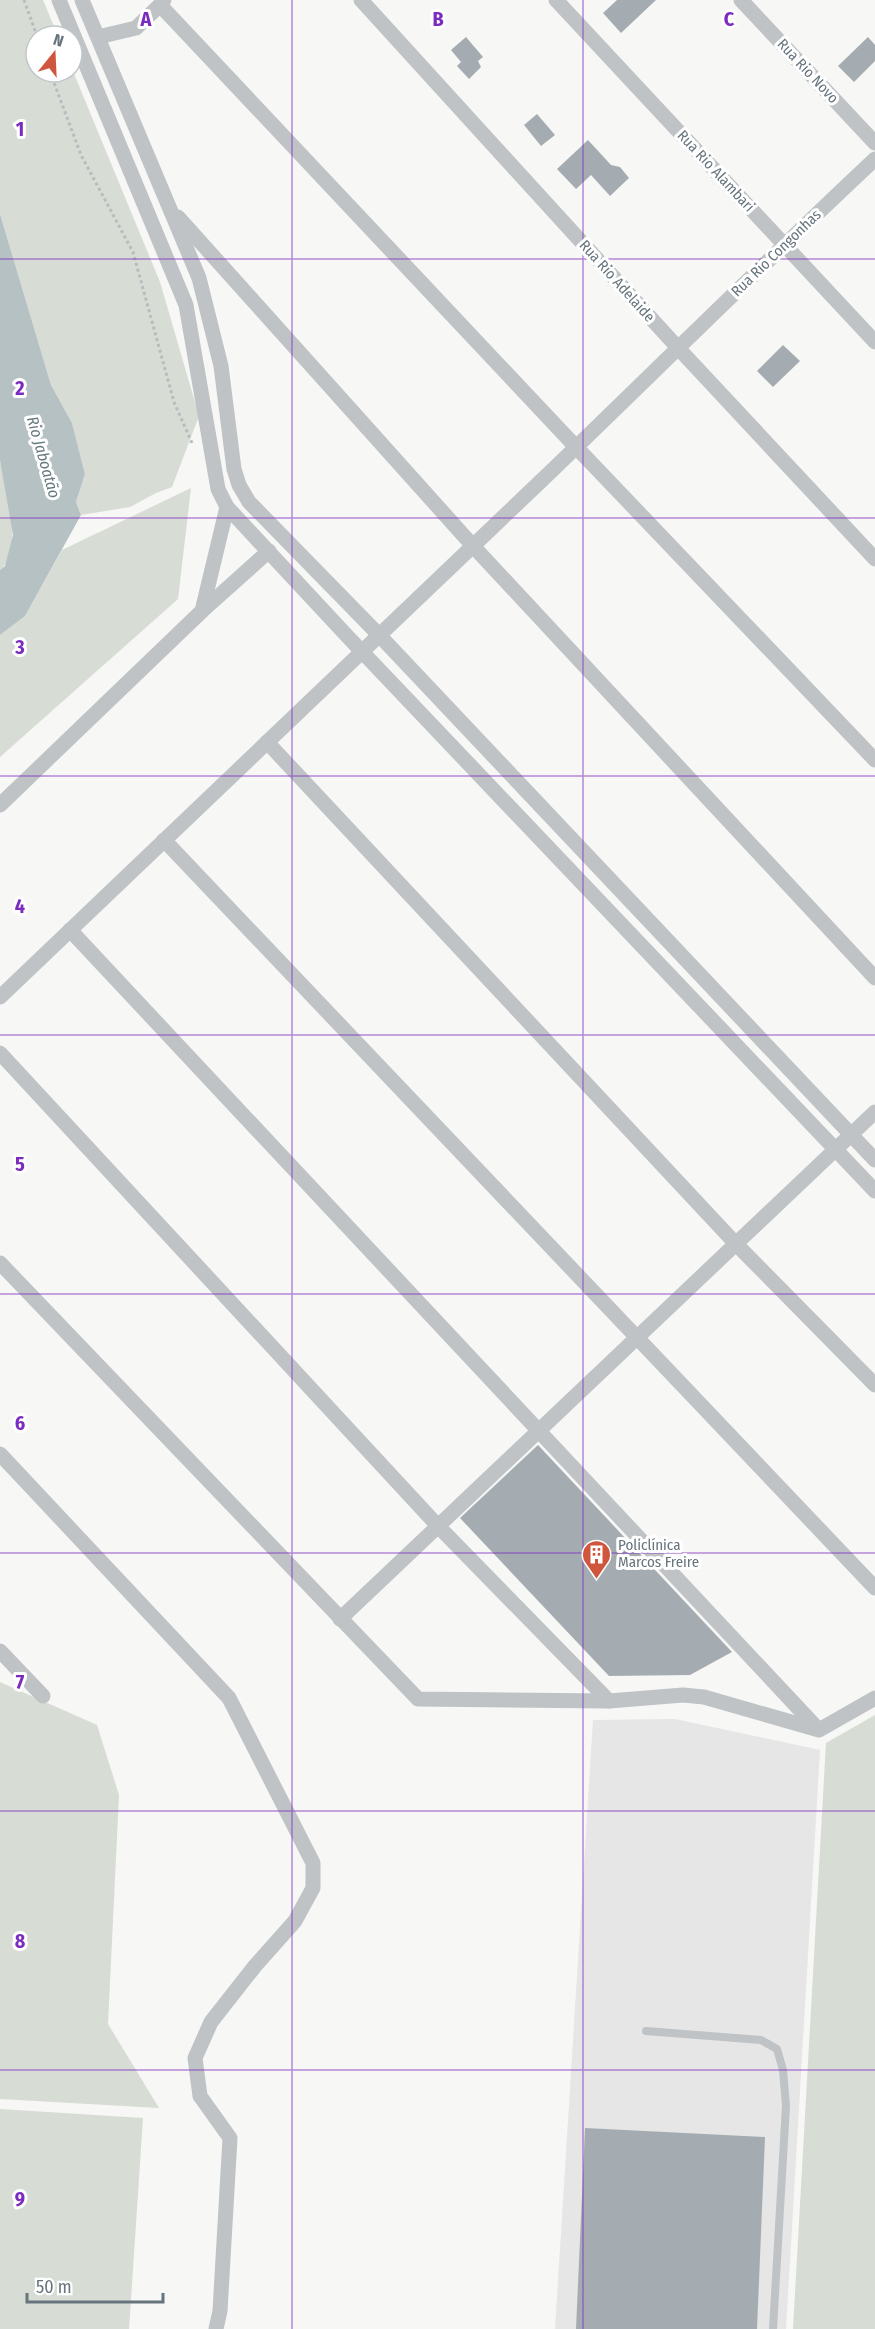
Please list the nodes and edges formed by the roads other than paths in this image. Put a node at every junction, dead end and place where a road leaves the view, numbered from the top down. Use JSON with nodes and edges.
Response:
{"nodes":[{"id":1,"x":59,"y":0,"type":"edge"},
{"id":2,"x":82,"y":0,"type":"edge"},
{"id":3,"x":361,"y":0,"type":"edge"},
{"id":4,"x":556,"y":0,"type":"edge"},
{"id":5,"x":741,"y":0,"type":"edge"},
{"id":6,"x":162,"y":2,"type":"edge"},
{"id":7,"x":98,"y":37,"type":"junction"},
{"id":8,"x":875,"y":143,"type":"edge"},
{"id":9,"x":875,"y":159,"type":"edge"},
{"id":10,"x":171,"y":208,"type":"junction"},
{"id":11,"x":784,"y":244,"type":"junction"},
{"id":12,"x":875,"y":342,"type":"edge"},
{"id":13,"x":679,"y":349,"type":"junction"},
{"id":14,"x":576,"y":447,"type":"junction"},
{"id":15,"x":227,"y":507,"type":"junction"},
{"id":16,"x":473,"y":546,"type":"junction"},
{"id":17,"x":268,"y":551,"type":"junction"},
{"id":18,"x":875,"y":559,"type":"edge"},
{"id":19,"x":202,"y":611,"type":"junction"},
{"id":20,"x":380,"y":636,"type":"junction"},
{"id":21,"x":362,"y":651,"type":"junction"},
{"id":22,"x":267,"y":742,"type":"junction"},
{"id":23,"x":875,"y":760,"type":"edge"},
{"id":24,"x":0,"y":805,"type":"edge"},
{"id":25,"x":164,"y":840,"type":"junction"},
{"id":26,"x":70,"y":930,"type":"junction"},
{"id":27,"x":875,"y":978,"type":"edge"},
{"id":28,"x":0,"y":997,"type":"edge"},
{"id":29,"x":0,"y":1053,"type":"edge"},
{"id":30,"x":875,"y":1112,"type":"edge"},
{"id":31,"x":851,"y":1135,"type":"junction"},
{"id":32,"x":836,"y":1149,"type":"junction"},
{"id":33,"x":875,"y":1160,"type":"edge"},
{"id":34,"x":875,"y":1191,"type":"edge"},
{"id":35,"x":736,"y":1244,"type":"junction"},
{"id":36,"x":0,"y":1263,"type":"edge"},
{"id":37,"x":637,"y":1337,"type":"junction"},
{"id":38,"x":875,"y":1385,"type":"edge"},
{"id":39,"x":538,"y":1431,"type":"junction"},
{"id":40,"x":0,"y":1454,"type":"edge"},
{"id":41,"x":438,"y":1526,"type":"junction"},
{"id":42,"x":875,"y":1588,"type":"edge"},
{"id":43,"x":340,"y":1619,"type":"junction"},
{"id":44,"x":0,"y":1651,"type":"edge"},
{"id":45,"x":43,"y":1696,"type":"dead end"},
{"id":46,"x":875,"y":1698,"type":"edge"},
{"id":47,"x":609,"y":1701,"type":"junction"},
{"id":48,"x":819,"y":1730,"type":"junction"},
{"id":49,"x":646,"y":2031,"type":"dead end"},
{"id":50,"x":216,"y":2329,"type":"edge"},
{"id":51,"x":773,"y":2329,"type":"edge"}],
"edges":[{"from":1,"to":15,"type":"street"},
{"from":2,"to":7,"type":"street"},
{"from":3,"to":13,"type":"street","name":"Rua Rio Adelaide"},
{"from":4,"to":11,"type":"street","name":"Rua Rio Alambari"},
{"from":5,"to":8,"type":"street","name":"Rua Rio Novo"},
{"from":6,"to":7,"type":"street"},
{"from":6,"to":14,"type":"street"},
{"from":7,"to":10,"type":"street"},
{"from":9,"to":11,"type":"street","name":"Rua Rio Congonhas"},
{"from":10,"to":16,"type":"street"},
{"from":10,"to":20,"type":"street"},
{"from":11,"to":12,"type":"street","name":"Rua Rio Alambari"},
{"from":11,"to":13,"type":"street","name":"Rua Rio Congonhas"},
{"from":13,"to":14,"type":"street","name":"Rua Rio Congonhas"},
{"from":13,"to":18,"type":"street","name":"Rua Rio Adelaide"},
{"from":14,"to":16,"type":"street","name":"Rua Rio Congonhas"},
{"from":14,"to":23,"type":"street"},
{"from":15,"to":17,"type":"street"},
{"from":15,"to":19,"type":"street"},
{"from":16,"to":20,"type":"street","name":"Rua Rio Congonhas"},
{"from":16,"to":27,"type":"street"},
{"from":17,"to":19,"type":"street"},
{"from":17,"to":21,"type":"street"},
{"from":19,"to":24,"type":"street"},
{"from":20,"to":21,"type":"street","name":"Rua Rio Congonhas"},
{"from":20,"to":31,"type":"street"},
{"from":21,"to":22,"type":"street","name":"Rua Rio Congonhas"},
{"from":21,"to":32,"type":"street"},
{"from":22,"to":25,"type":"street","name":"Rua Rio Congonhas"},
{"from":22,"to":35,"type":"street"},
{"from":25,"to":26,"type":"street","name":"Rua Rio Congonhas"},
{"from":25,"to":37,"type":"street"},
{"from":26,"to":28,"type":"street","name":"Rua Rio Congonhas"},
{"from":26,"to":39,"type":"street"},
{"from":29,"to":41,"type":"street"},
{"from":30,"to":31,"type":"street"},
{"from":31,"to":32,"type":"street"},
{"from":31,"to":33,"type":"street"},
{"from":32,"to":34,"type":"street"},
{"from":32,"to":35,"type":"street"},
{"from":35,"to":37,"type":"street"},
{"from":35,"to":38,"type":"street"},
{"from":36,"to":43,"type":"street"},
{"from":37,"to":39,"type":"street"},
{"from":37,"to":42,"type":"street"},
{"from":39,"to":41,"type":"street"},
{"from":39,"to":48,"type":"street"},
{"from":40,"to":50,"type":"street"},
{"from":41,"to":43,"type":"street"},
{"from":41,"to":47,"type":"street"},
{"from":43,"to":47,"type":"street"},
{"from":44,"to":45,"type":"street"},
{"from":46,"to":48,"type":"street"},
{"from":47,"to":48,"type":"street"},
{"from":49,"to":51,"type":"lane"}]}
